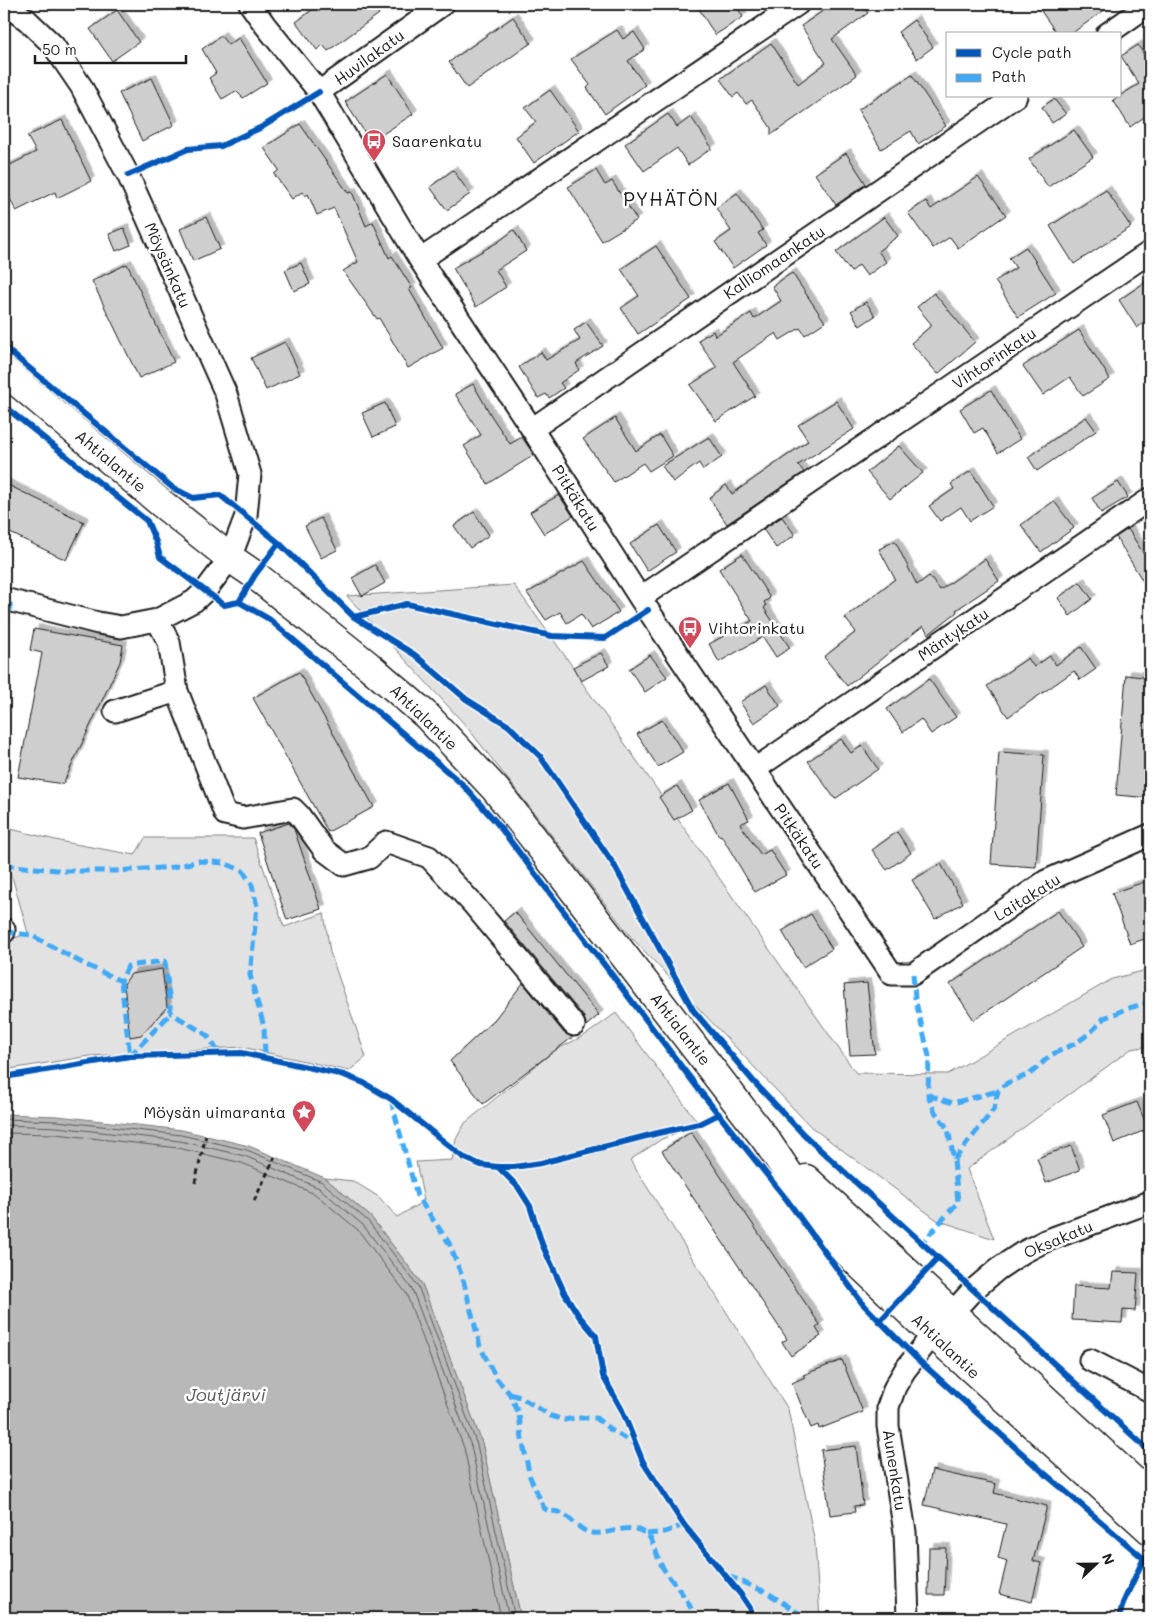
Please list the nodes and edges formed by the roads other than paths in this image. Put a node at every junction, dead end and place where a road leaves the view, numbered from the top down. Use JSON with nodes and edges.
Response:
{"nodes":[{"id":1,"x":4,"y":4,"type":"edge"},
{"id":2,"x":250,"y":4,"type":"edge"},
{"id":3,"x":443,"y":4,"type":"edge"},
{"id":4,"x":798,"y":4,"type":"edge"},
{"id":5,"x":1150,"y":4,"type":"edge"},
{"id":6,"x":1110,"y":32,"type":"edge"},
{"id":7,"x":319,"y":92,"type":"junction"},
{"id":8,"x":1013,"y":98,"type":"edge"},
{"id":9,"x":1150,"y":252,"type":"edge"},
{"id":10,"x":420,"y":260,"type":"junction"},
{"id":11,"x":4,"y":371,"type":"edge"},
{"id":12,"x":532,"y":429,"type":"junction"},
{"id":13,"x":1150,"y":499,"type":"edge"},
{"id":14,"x":230,"y":558,"type":"junction"},
{"id":15,"x":4,"y":598,"type":"edge"},
{"id":16,"x":640,"y":598,"type":"junction"},
{"id":17,"x":157,"y":620,"type":"junction"},
{"id":18,"x":177,"y":691,"type":"junction"},
{"id":19,"x":115,"y":711,"type":"dead end"},
{"id":20,"x":755,"y":769,"type":"junction"},
{"id":21,"x":1150,"y":835,"type":"edge"},
{"id":22,"x":4,"y":929,"type":"edge"},
{"id":23,"x":4,"y":932,"type":"edge"},
{"id":24,"x":913,"y":974,"type":"joint"},
{"id":25,"x":574,"y":1025,"type":"dead end"},
{"id":26,"x":766,"y":1140,"type":"junction"},
{"id":27,"x":1150,"y":1202,"type":"edge"},
{"id":28,"x":952,"y":1313,"type":"junction"},
{"id":29,"x":933,"y":1334,"type":"junction"},
{"id":30,"x":1090,"y":1360,"type":"dead end"},
{"id":31,"x":1150,"y":1391,"type":"edge"},
{"id":32,"x":1150,"y":1496,"type":"edge"},
{"id":33,"x":1150,"y":1530,"type":"edge"},
{"id":34,"x":908,"y":1618,"type":"edge"}],
"edges":[{"from":1,"to":14,"type":"street","name":"Möysänkatu"},
{"from":2,"to":7,"type":"street","name":"Pitkäkatu"},
{"from":3,"to":7,"type":"street","name":"Huvilakatu"},
{"from":4,"to":10,"type":"street"},
{"from":5,"to":6,"type":"street"},
{"from":7,"to":10,"type":"street","name":"Pitkäkatu"},
{"from":8,"to":12,"type":"street","name":"Kalliomaankatu"},
{"from":9,"to":16,"type":"street","name":"Vihtorinkatu"},
{"from":10,"to":12,"type":"street","name":"Pitkäkatu"},
{"from":11,"to":14,"type":"main road","name":"Ahtialantie"},
{"from":12,"to":16,"type":"street","name":"Pitkäkatu"},
{"from":13,"to":20,"type":"street","name":"Mäntykatu"},
{"from":14,"to":17,"type":"street","name":"Möysänkatu"},
{"from":14,"to":26,"type":"main road","name":"Ahtialantie"},
{"from":15,"to":17,"type":"street","name":"Möysänkatu"},
{"from":16,"to":20,"type":"street","name":"Pitkäkatu"},
{"from":17,"to":18,"type":"street"},
{"from":18,"to":19,"type":"street"},
{"from":18,"to":25,"type":"street"},
{"from":20,"to":24,"type":"street","name":"Pitkäkatu"},
{"from":21,"to":24,"type":"street","name":"Laitakatu"},
{"from":22,"to":23,"type":"street"},
{"from":26,"to":28,"type":"main road","name":"Ahtialantie"},
{"from":26,"to":29,"type":"main road","name":"Ahtialantie"},
{"from":27,"to":28,"type":"street","name":"Oksakatu"},
{"from":28,"to":29,"type":"street","name":"Oksakatu"},
{"from":28,"to":32,"type":"main road","name":"Ahtialantie"},
{"from":29,"to":33,"type":"main road","name":"Ahtialantie"},
{"from":29,"to":34,"type":"street","name":"Aunenkatu"},
{"from":30,"to":31,"type":"street"}]}
